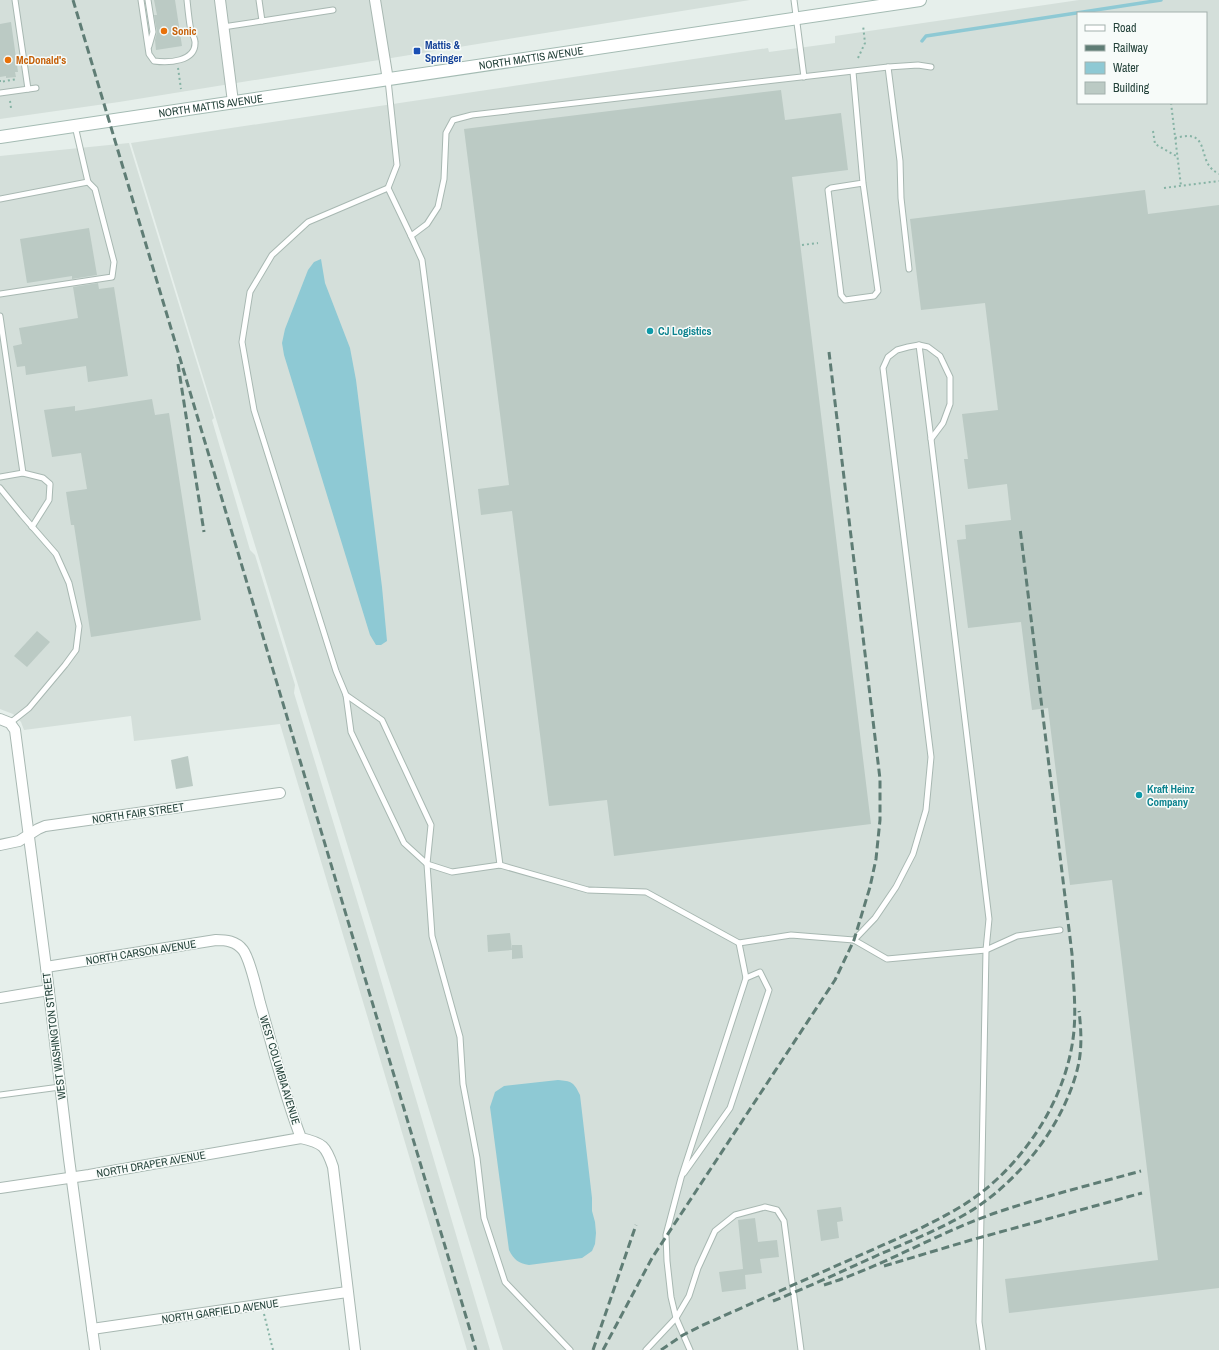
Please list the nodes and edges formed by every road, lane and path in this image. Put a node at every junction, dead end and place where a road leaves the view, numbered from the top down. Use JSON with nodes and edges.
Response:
{"nodes":[{"id":1,"x":15,"y":0,"type":"edge"},
{"id":2,"x":141,"y":0,"type":"edge"},
{"id":3,"x":148,"y":0,"type":"edge"},
{"id":4,"x":186,"y":0,"type":"edge"},
{"id":5,"x":220,"y":0,"type":"edge"},
{"id":6,"x":259,"y":0,"type":"edge"},
{"id":7,"x":376,"y":0,"type":"edge"},
{"id":8,"x":794,"y":0,"type":"edge"},
{"id":9,"x":920,"y":0,"type":"edge"},
{"id":10,"x":333,"y":10,"type":"dead end"},
{"id":11,"x":796,"y":18,"type":"junction"},
{"id":12,"x":262,"y":21,"type":"junction"},
{"id":13,"x":863,"y":25,"type":"dead end"},
{"id":14,"x":223,"y":27,"type":"junction"},
{"id":15,"x":148,"y":48,"type":"junction"},
{"id":16,"x":858,"y":58,"type":"dead end"},
{"id":17,"x":178,"y":65,"type":"dead end"},
{"id":18,"x":931,"y":66,"type":"dead end"},
{"id":19,"x":888,"y":67,"type":"junction"},
{"id":20,"x":853,"y":72,"type":"junction"},
{"id":21,"x":17,"y":74,"type":"dead end"},
{"id":22,"x":804,"y":77,"type":"junction"},
{"id":23,"x":0,"y":80,"type":"edge"},
{"id":24,"x":388,"y":80,"type":"junction"},
{"id":25,"x":36,"y":88,"type":"dead end"},
{"id":26,"x":181,"y":88,"type":"dead end"},
{"id":27,"x":28,"y":89,"type":"junction"},
{"id":28,"x":0,"y":93,"type":"edge"},
{"id":29,"x":233,"y":102,"type":"junction"},
{"id":30,"x":1171,"y":104,"type":"edge"},
{"id":31,"x":74,"y":126,"type":"junction"},
{"id":32,"x":1153,"y":131,"type":"dead end"},
{"id":33,"x":0,"y":136,"type":"edge"},
{"id":34,"x":1176,"y":138,"type":"junction"},
{"id":35,"x":1178,"y":158,"type":"junction"},
{"id":36,"x":1219,"y":174,"type":"edge"},
{"id":37,"x":1219,"y":181,"type":"edge"},
{"id":38,"x":88,"y":182,"type":"junction"},
{"id":39,"x":863,"y":183,"type":"junction"},
{"id":40,"x":1181,"y":186,"type":"junction"},
{"id":41,"x":388,"y":188,"type":"junction"},
{"id":42,"x":1164,"y":188,"type":"dead end"},
{"id":43,"x":0,"y":199,"type":"edge"},
{"id":44,"x":411,"y":236,"type":"junction"},
{"id":45,"x":818,"y":243,"type":"dead end"},
{"id":46,"x":802,"y":245,"type":"dead end"},
{"id":47,"x":909,"y":270,"type":"dead end"},
{"id":48,"x":0,"y":294,"type":"edge"},
{"id":49,"x":0,"y":316,"type":"edge"},
{"id":50,"x":919,"y":345,"type":"junction"},
{"id":51,"x":931,"y":439,"type":"junction"},
{"id":52,"x":23,"y":473,"type":"junction"},
{"id":53,"x":0,"y":477,"type":"edge"},
{"id":54,"x":0,"y":488,"type":"edge"},
{"id":55,"x":32,"y":527,"type":"junction"},
{"id":56,"x":346,"y":695,"type":"junction"},
{"id":57,"x":5,"y":721,"type":"edge"},
{"id":58,"x":280,"y":793,"type":"dead end"},
{"id":59,"x":29,"y":835,"type":"junction"},
{"id":60,"x":0,"y":845,"type":"edge"},
{"id":61,"x":427,"y":864,"type":"junction"},
{"id":62,"x":500,"y":865,"type":"junction"},
{"id":63,"x":1060,"y":930,"type":"dead end"},
{"id":64,"x":854,"y":940,"type":"junction"},
{"id":65,"x":739,"y":943,"type":"junction"},
{"id":66,"x":236,"y":944,"type":"joint"},
{"id":67,"x":986,"y":950,"type":"junction"},
{"id":68,"x":46,"y":967,"type":"junction"},
{"id":69,"x":746,"y":978,"type":"junction"},
{"id":70,"x":48,"y":990,"type":"junction"},
{"id":71,"x":0,"y":998,"type":"edge"},
{"id":72,"x":60,"y":1087,"type":"junction"},
{"id":73,"x":0,"y":1095,"type":"edge"},
{"id":74,"x":301,"y":1138,"type":"junction"},
{"id":75,"x":72,"y":1177,"type":"junction"},
{"id":76,"x":681,"y":1178,"type":"junction"},
{"id":77,"x":0,"y":1188,"type":"edge"},
{"id":78,"x":347,"y":1292,"type":"junction"},
{"id":79,"x":262,"y":1304,"type":"junction"},
{"id":80,"x":676,"y":1318,"type":"junction"},
{"id":81,"x":92,"y":1329,"type":"junction"},
{"id":82,"x":95,"y":1350,"type":"edge"},
{"id":83,"x":273,"y":1350,"type":"edge"},
{"id":84,"x":355,"y":1350,"type":"edge"},
{"id":85,"x":570,"y":1350,"type":"edge"},
{"id":86,"x":646,"y":1350,"type":"edge"},
{"id":87,"x":690,"y":1350,"type":"edge"},
{"id":88,"x":801,"y":1350,"type":"edge"},
{"id":89,"x":983,"y":1350,"type":"edge"}],
"edges":[{"from":1,"to":27,"type":"lane"},
{"from":2,"to":15,"type":"lane"},
{"from":3,"to":15,"type":"lane"},
{"from":4,"to":15,"type":"lane"},
{"from":5,"to":14,"type":"street"},
{"from":6,"to":12,"type":"lane"},
{"from":7,"to":24,"type":"street"},
{"from":8,"to":11,"type":"lane"},
{"from":9,"to":11,"type":"main road","name":"NORTH MATTIS AVENUE"},
{"from":10,"to":12,"type":"lane"},
{"from":11,"to":22,"type":"lane"},
{"from":11,"to":24,"type":"main road","name":"NORTH MATTIS AVENUE"},
{"from":12,"to":14,"type":"lane"},
{"from":13,"to":16,"type":"path"},
{"from":14,"to":29,"type":"street"},
{"from":17,"to":26,"type":"path"},
{"from":18,"to":19,"type":"lane"},
{"from":19,"to":20,"type":"lane"},
{"from":19,"to":47,"type":"lane"},
{"from":20,"to":22,"type":"lane"},
{"from":20,"to":39,"type":"lane"},
{"from":21,"to":23,"type":"path"},
{"from":22,"to":44,"type":"lane"},
{"from":24,"to":29,"type":"main road","name":"NORTH MATTIS AVENUE"},
{"from":24,"to":41,"type":"lane"},
{"from":25,"to":27,"type":"lane"},
{"from":27,"to":28,"type":"lane"},
{"from":29,"to":31,"type":"main road","name":"NORTH MATTIS AVENUE"},
{"from":30,"to":34,"type":"path"},
{"from":31,"to":33,"type":"main road","name":"NORTH MATTIS AVENUE"},
{"from":31,"to":38,"type":"lane"},
{"from":32,"to":35,"type":"path"},
{"from":34,"to":35,"type":"path"},
{"from":34,"to":36,"type":"path"},
{"from":35,"to":40,"type":"path"},
{"from":37,"to":40,"type":"path"},
{"from":38,"to":43,"type":"lane"},
{"from":38,"to":48,"type":"lane"},
{"from":39,"to":39,"type":"lane"},
{"from":40,"to":42,"type":"path"},
{"from":41,"to":44,"type":"lane"},
{"from":41,"to":56,"type":"lane"},
{"from":44,"to":62,"type":"lane"},
{"from":45,"to":46,"type":"path"},
{"from":49,"to":52,"type":"lane"},
{"from":50,"to":51,"type":"lane"},
{"from":50,"to":51,"type":"lane"},
{"from":50,"to":64,"type":"lane"},
{"from":51,"to":67,"type":"lane"},
{"from":52,"to":53,"type":"lane"},
{"from":52,"to":55,"type":"lane"},
{"from":54,"to":55,"type":"lane"},
{"from":55,"to":57,"type":"lane"},
{"from":56,"to":61,"type":"lane"},
{"from":56,"to":61,"type":"lane"},
{"from":57,"to":59,"type":"street","name":"WEST WASHINGTON STREET"},
{"from":58,"to":59,"type":"street","name":"NORTH FAIR STREET"},
{"from":59,"to":60,"type":"street","name":"NORTH FAIR STREET"},
{"from":59,"to":68,"type":"street","name":"WEST WASHINGTON STREET"},
{"from":61,"to":62,"type":"lane"},
{"from":61,"to":85,"type":"lane"},
{"from":62,"to":65,"type":"lane"},
{"from":63,"to":67,"type":"lane"},
{"from":64,"to":65,"type":"lane"},
{"from":64,"to":67,"type":"lane"},
{"from":65,"to":69,"type":"lane"},
{"from":66,"to":68,"type":"street","name":"NORTH CARSON AVENUE"},
{"from":66,"to":74,"type":"street","name":"WEST COLUMBIA AVENUE"},
{"from":67,"to":89,"type":"lane"},
{"from":68,"to":70,"type":"street","name":"WEST WASHINGTON STREET"},
{"from":69,"to":76,"type":"lane"},
{"from":69,"to":76,"type":"lane"},
{"from":70,"to":71,"type":"street"},
{"from":70,"to":72,"type":"street","name":"WEST WASHINGTON STREET"},
{"from":72,"to":73,"type":"lane"},
{"from":72,"to":75,"type":"street","name":"WEST WASHINGTON STREET"},
{"from":74,"to":75,"type":"street","name":"NORTH DRAPER AVENUE"},
{"from":74,"to":78,"type":"street","name":"WEST COLUMBIA AVENUE"},
{"from":75,"to":77,"type":"street","name":"NORTH DRAPER AVENUE"},
{"from":75,"to":81,"type":"street","name":"WEST WASHINGTON STREET"},
{"from":76,"to":80,"type":"lane"},
{"from":78,"to":79,"type":"street","name":"NORTH GARFIELD AVENUE"},
{"from":78,"to":84,"type":"street","name":"WEST COLUMBIA AVENUE"},
{"from":79,"to":81,"type":"street","name":"NORTH GARFIELD AVENUE"},
{"from":79,"to":83,"type":"path"},
{"from":80,"to":86,"type":"lane"},
{"from":80,"to":87,"type":"lane"},
{"from":80,"to":88,"type":"lane"},
{"from":81,"to":82,"type":"street","name":"WEST WASHINGTON STREET"}]}
